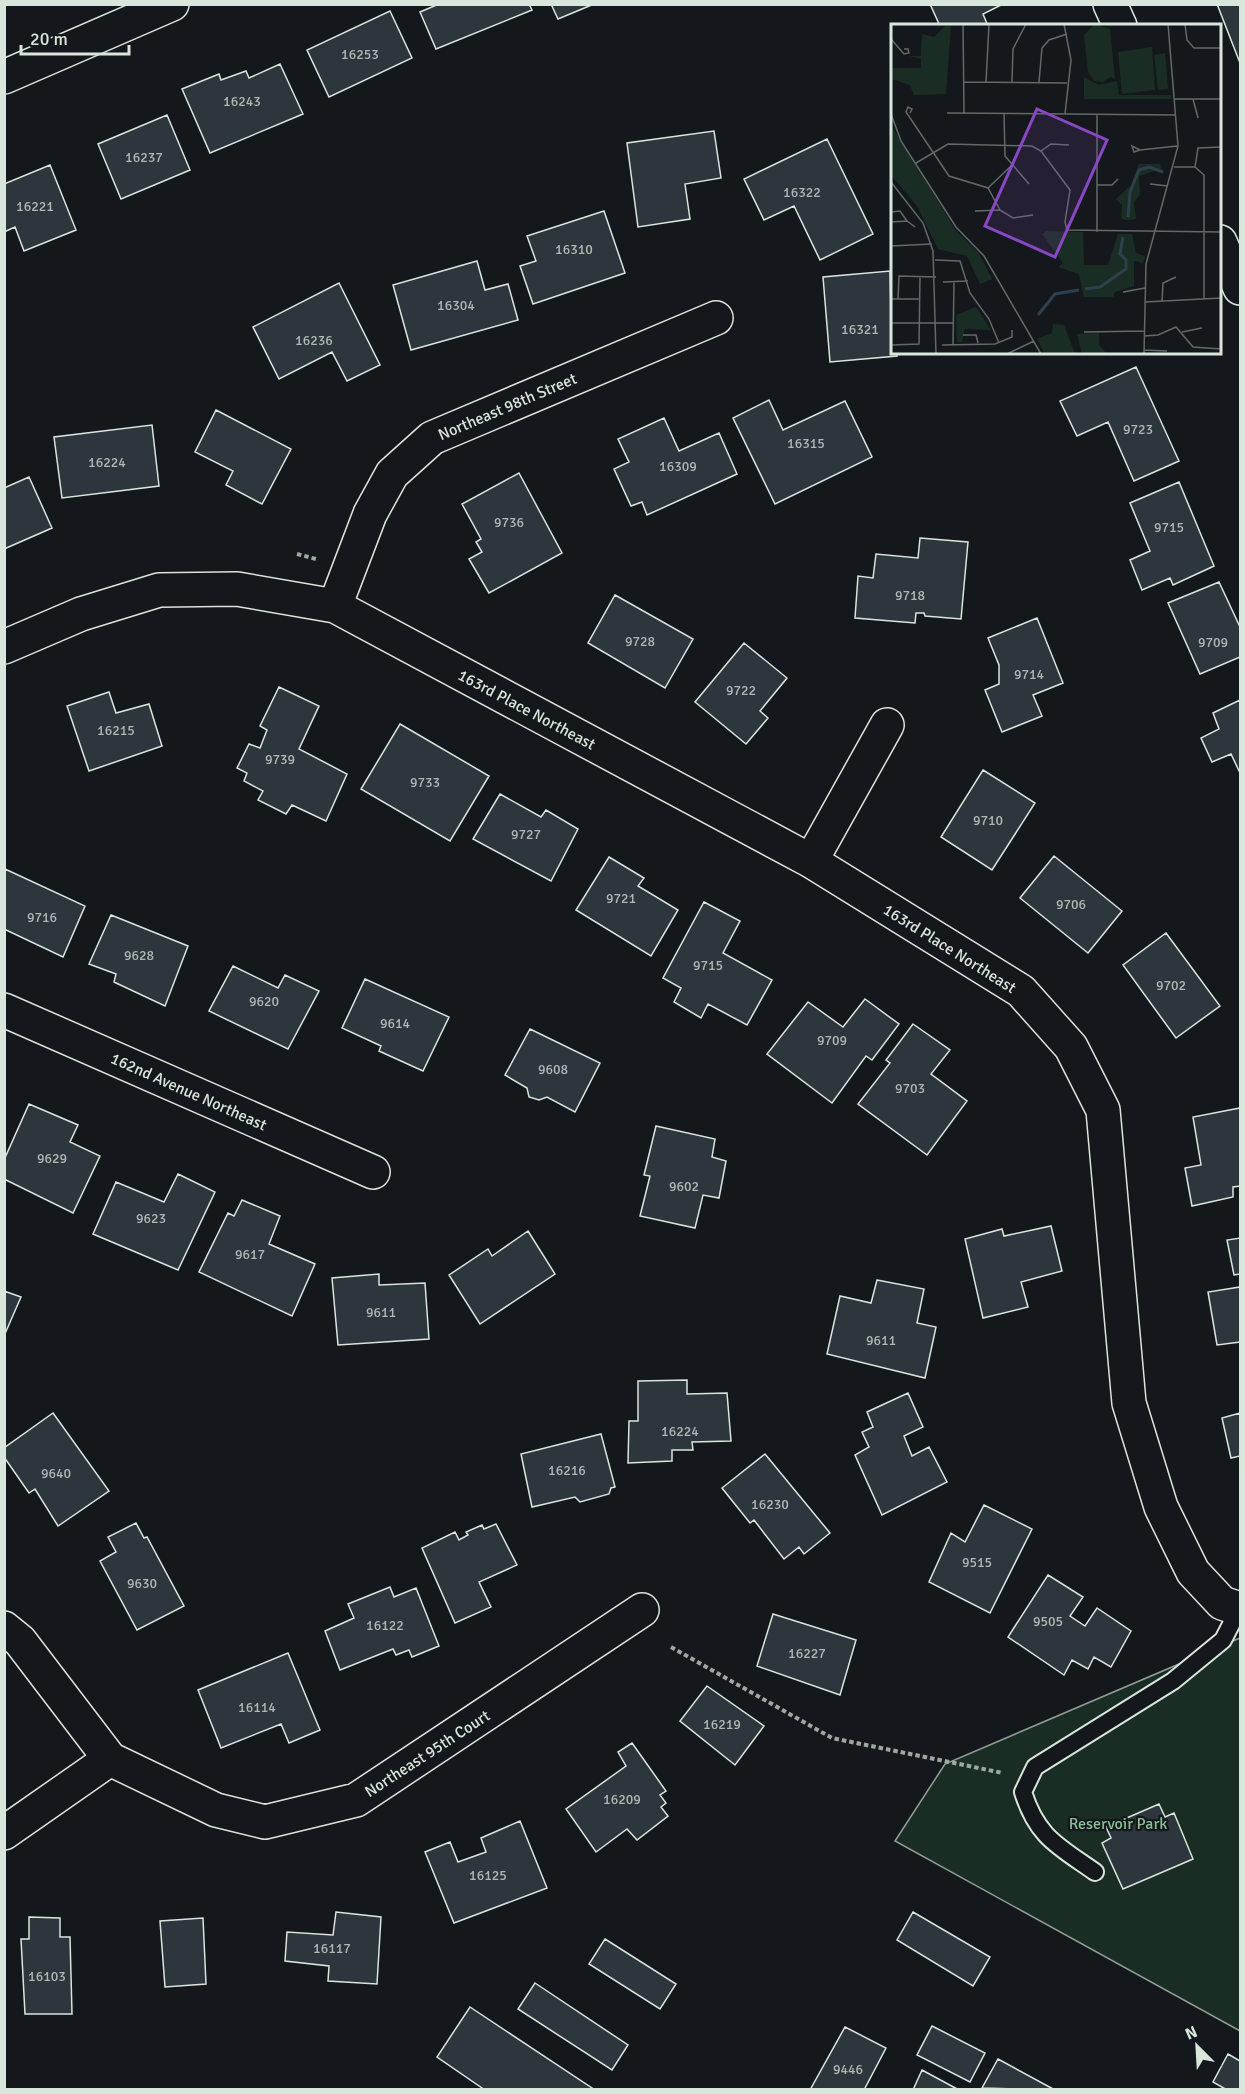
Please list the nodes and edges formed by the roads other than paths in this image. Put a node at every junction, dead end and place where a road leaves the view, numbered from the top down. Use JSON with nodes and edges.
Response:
{"nodes":[{"id":1,"x":172,"y":4,"type":"edge"},
{"id":2,"x":1110,"y":4,"type":"edge"},
{"id":3,"x":1119,"y":24,"type":"edge"},
{"id":4,"x":4,"y":77,"type":"edge"},
{"id":5,"x":1221,"y":244,"type":"edge"},
{"id":6,"x":1240,"y":288,"type":"edge"},
{"id":7,"x":716,"y":318,"type":"dead end"},
{"id":8,"x":335,"y":606,"type":"junction"},
{"id":9,"x":4,"y":647,"type":"edge"},
{"id":10,"x":887,"y":725,"type":"dead end"},
{"id":11,"x":811,"y":861,"type":"junction"},
{"id":12,"x":4,"y":1010,"type":"edge"},
{"id":13,"x":373,"y":1172,"type":"dead end"},
{"id":14,"x":1240,"y":1609,"type":"edge"},
{"id":15,"x":642,"y":1610,"type":"dead end"},
{"id":16,"x":4,"y":1628,"type":"edge"},
{"id":17,"x":110,"y":1759,"type":"junction"},
{"id":18,"x":4,"y":1833,"type":"edge"},
{"id":19,"x":1095,"y":1872,"type":"dead end"}],
"edges":[{"from":1,"to":4,"type":"street"},
{"from":2,"to":3,"type":"street"},
{"from":5,"to":6,"type":"street"},
{"from":7,"to":8,"type":"street","name":"Northeast 98th Street"},
{"from":8,"to":9,"type":"street"},
{"from":8,"to":11,"type":"street","name":"163rd Place Northeast"},
{"from":10,"to":11,"type":"street"},
{"from":11,"to":14,"type":"street","name":"163rd Place Northeast"},
{"from":12,"to":13,"type":"street","name":"162nd Avenue Northeast"},
{"from":14,"to":19,"type":"lane"},
{"from":15,"to":17,"type":"street","name":"Northeast 95th Court"},
{"from":16,"to":17,"type":"street"},
{"from":17,"to":18,"type":"street"}]}
